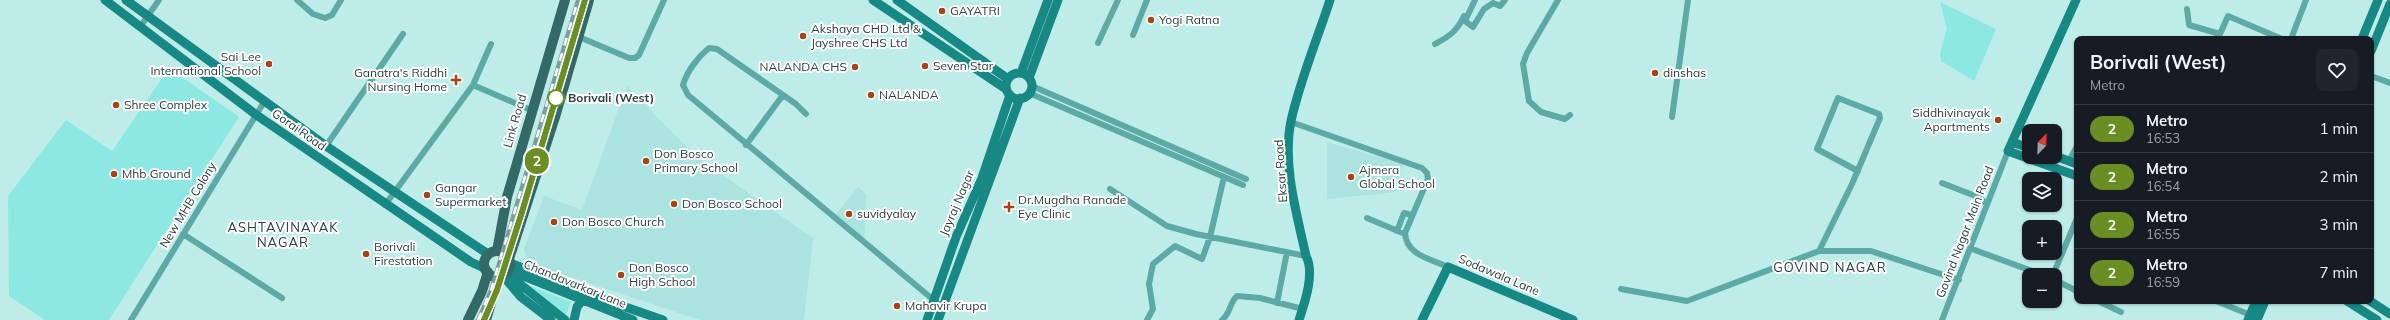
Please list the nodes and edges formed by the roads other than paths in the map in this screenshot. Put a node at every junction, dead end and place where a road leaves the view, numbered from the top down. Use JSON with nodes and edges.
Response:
{"nodes":[{"id":1,"x":105,"y":0,"type":"edge"},
{"id":2,"x":126,"y":0,"type":"edge"},
{"id":3,"x":159,"y":0,"type":"edge"},
{"id":4,"x":297,"y":0,"type":"edge"},
{"id":5,"x":341,"y":0,"type":"edge"},
{"id":6,"x":564,"y":0,"type":"edge"},
{"id":7,"x":589,"y":0,"type":"edge"},
{"id":8,"x":664,"y":0,"type":"edge"},
{"id":9,"x":873,"y":0,"type":"edge"},
{"id":10,"x":897,"y":0,"type":"edge"},
{"id":11,"x":1058,"y":0,"type":"edge"},
{"id":12,"x":1118,"y":0,"type":"edge"},
{"id":13,"x":1147,"y":0,"type":"edge"},
{"id":14,"x":1330,"y":0,"type":"edge"},
{"id":15,"x":1471,"y":0,"type":"edge"},
{"id":16,"x":1475,"y":0,"type":"edge"},
{"id":17,"x":1505,"y":0,"type":"edge"},
{"id":18,"x":1558,"y":0,"type":"edge"},
{"id":19,"x":1688,"y":0,"type":"edge"},
{"id":20,"x":2076,"y":0,"type":"edge"},
{"id":21,"x":2306,"y":0,"type":"edge"},
{"id":22,"x":2378,"y":0,"type":"edge"},
{"id":23,"x":2390,"y":4,"type":"edge"},
{"id":24,"x":1049,"y":7,"type":"edge"},
{"id":25,"x":2187,"y":9,"type":"dead end"},
{"id":26,"x":147,"y":17,"type":"junction"},
{"id":27,"x":140,"y":27,"type":"junction"},
{"id":28,"x":403,"y":34,"type":"dead end"},
{"id":29,"x":1133,"y":35,"type":"dead end"},
{"id":30,"x":2275,"y":36,"type":"edge"},
{"id":31,"x":2292,"y":36,"type":"edge"},
{"id":32,"x":2363,"y":36,"type":"edge"},
{"id":33,"x":579,"y":37,"type":"junction"},
{"id":34,"x":1098,"y":43,"type":"dead end"},
{"id":35,"x":490,"y":44,"type":"dead end"},
{"id":36,"x":1435,"y":44,"type":"dead end"},
{"id":37,"x":2374,"y":44,"type":"edge"},
{"id":38,"x":1021,"y":73,"type":"junction"},
{"id":39,"x":2374,"y":77,"type":"edge"},
{"id":40,"x":1008,"y":79,"type":"junction"},
{"id":41,"x":2390,"y":83,"type":"edge"},
{"id":42,"x":473,"y":85,"type":"junction"},
{"id":43,"x":1030,"y":86,"type":"junction"},
{"id":44,"x":1008,"y":92,"type":"junction"},
{"id":45,"x":783,"y":95,"type":"junction"},
{"id":46,"x":1020,"y":98,"type":"junction"},
{"id":47,"x":264,"y":102,"type":"junction"},
{"id":48,"x":1070,"y":102,"type":"junction"},
{"id":49,"x":1066,"y":109,"type":"junction"},
{"id":50,"x":531,"y":110,"type":"junction"},
{"id":51,"x":255,"y":114,"type":"junction"},
{"id":52,"x":806,"y":114,"type":"dead end"},
{"id":53,"x":1570,"y":115,"type":"dead end"},
{"id":54,"x":1672,"y":117,"type":"dead end"},
{"id":55,"x":1291,"y":122,"type":"junction"},
{"id":56,"x":1132,"y":129,"type":"junction"},
{"id":57,"x":1129,"y":136,"type":"junction"},
{"id":58,"x":1150,"y":136,"type":"junction"},
{"id":59,"x":994,"y":137,"type":"junction"},
{"id":60,"x":1004,"y":142,"type":"junction"},
{"id":61,"x":2012,"y":142,"type":"junction"},
{"id":62,"x":1147,"y":144,"type":"junction"},
{"id":63,"x":746,"y":145,"type":"junction"},
{"id":64,"x":326,"y":146,"type":"junction"},
{"id":65,"x":2022,"y":146,"type":"edge"},
{"id":66,"x":2008,"y":151,"type":"junction"},
{"id":67,"x":2062,"y":159,"type":"edge"},
{"id":68,"x":2073,"y":163,"type":"edge"},
{"id":69,"x":1213,"y":168,"type":"junction"},
{"id":70,"x":989,"y":169,"type":"junction"},
{"id":71,"x":1858,"y":171,"type":"junction"},
{"id":72,"x":2074,"y":175,"type":"edge"},
{"id":73,"x":1224,"y":177,"type":"junction"},
{"id":74,"x":1942,"y":183,"type":"dead end"},
{"id":75,"x":1110,"y":189,"type":"dead end"},
{"id":76,"x":394,"y":192,"type":"junction"},
{"id":77,"x":976,"y":202,"type":"junction"},
{"id":78,"x":1986,"y":204,"type":"junction"},
{"id":79,"x":385,"y":205,"type":"junction"},
{"id":80,"x":1412,"y":216,"type":"junction"},
{"id":81,"x":1367,"y":218,"type":"dead end"},
{"id":82,"x":2074,"y":225,"type":"edge"},
{"id":83,"x":1397,"y":231,"type":"junction"},
{"id":84,"x":183,"y":234,"type":"junction"},
{"id":85,"x":1405,"y":234,"type":"junction"},
{"id":86,"x":956,"y":237,"type":"junction"},
{"id":87,"x":1210,"y":237,"type":"junction"},
{"id":88,"x":966,"y":241,"type":"junction"},
{"id":89,"x":1972,"y":249,"type":"junction"},
{"id":90,"x":1819,"y":251,"type":"junction"},
{"id":91,"x":1287,"y":252,"type":"junction"},
{"id":92,"x":493,"y":253,"type":"junction"},
{"id":93,"x":1306,"y":256,"type":"junction"},
{"id":94,"x":1448,"y":267,"type":"junction"},
{"id":95,"x":2024,"y":268,"type":"edge"},
{"id":96,"x":2056,"y":268,"type":"edge"},
{"id":97,"x":506,"y":270,"type":"junction"},
{"id":98,"x":487,"y":271,"type":"junction"},
{"id":99,"x":1959,"y":280,"type":"junction"},
{"id":100,"x":2062,"y":284,"type":"edge"},
{"id":101,"x":1621,"y":289,"type":"dead end"},
{"id":102,"x":2074,"y":290,"type":"edge"},
{"id":103,"x":584,"y":297,"type":"junction"},
{"id":104,"x":282,"y":298,"type":"dead end"},
{"id":105,"x":933,"y":301,"type":"junction"},
{"id":106,"x":1277,"y":303,"type":"junction"},
{"id":107,"x":2104,"y":304,"type":"edge"},
{"id":108,"x":2222,"y":304,"type":"edge"},
{"id":109,"x":2256,"y":304,"type":"edge"},
{"id":110,"x":2263,"y":304,"type":"edge"},
{"id":111,"x":2352,"y":304,"type":"edge"},
{"id":112,"x":2364,"y":304,"type":"edge"},
{"id":113,"x":2374,"y":304,"type":"edge"},
{"id":114,"x":942,"y":307,"type":"junction"},
{"id":115,"x":1302,"y":309,"type":"junction"},
{"id":116,"x":2361,"y":309,"type":"junction"},
{"id":117,"x":2121,"y":312,"type":"dead end"},
{"id":118,"x":2390,"y":314,"type":"edge"},
{"id":119,"x":2255,"y":319,"type":"edge"},
{"id":120,"x":131,"y":320,"type":"edge"},
{"id":121,"x":468,"y":320,"type":"edge"},
{"id":122,"x":486,"y":320,"type":"edge"},
{"id":123,"x":551,"y":320,"type":"edge"},
{"id":124,"x":565,"y":320,"type":"edge"},
{"id":125,"x":574,"y":320,"type":"edge"},
{"id":126,"x":634,"y":320,"type":"edge"},
{"id":127,"x":664,"y":320,"type":"edge"},
{"id":128,"x":927,"y":320,"type":"edge"},
{"id":129,"x":938,"y":320,"type":"edge"},
{"id":130,"x":1146,"y":320,"type":"edge"},
{"id":131,"x":1222,"y":320,"type":"edge"},
{"id":132,"x":1299,"y":320,"type":"edge"},
{"id":133,"x":1422,"y":320,"type":"edge"},
{"id":134,"x":1573,"y":320,"type":"edge"},
{"id":135,"x":1942,"y":320,"type":"edge"},
{"id":136,"x":2377,"y":320,"type":"edge"}],
"edges":[{"from":1,"to":27,"type":"street","name":"Gorai Road"},
{"from":2,"to":26,"type":"street","name":"Gorai Road"},
{"from":3,"to":26,"type":"street"},
{"from":4,"to":5,"type":"street"},
{"from":6,"to":50,"type":"main road","name":"Link Road"},
{"from":7,"to":33,"type":"main road"},
{"from":8,"to":33,"type":"street"},
{"from":9,"to":44,"type":"street"},
{"from":10,"to":40,"type":"street"},
{"from":11,"to":24,"type":"street"},
{"from":12,"to":34,"type":"street"},
{"from":13,"to":29,"type":"street"},
{"from":14,"to":55,"type":"street","name":"Eksar Road"},
{"from":15,"to":36,"type":"street"},
{"from":16,"to":17,"type":"street"},
{"from":18,"to":53,"type":"street"},
{"from":19,"to":54,"type":"street"},
{"from":20,"to":61,"type":"street"},
{"from":21,"to":31,"type":"street"},
{"from":22,"to":32,"type":"street"},
{"from":23,"to":37,"type":"street"},
{"from":24,"to":38,"type":"street"},
{"from":24,"to":43,"type":"street"},
{"from":25,"to":30,"type":"street"},
{"from":26,"to":27,"type":"street"},
{"from":26,"to":47,"type":"street","name":"Gorai Road"},
{"from":27,"to":51,"type":"street","name":"Gorai Road"},
{"from":28,"to":64,"type":"street"},
{"from":33,"to":97,"type":"main road"},
{"from":35,"to":42,"type":"street"},
{"from":38,"to":40,"type":"street"},
{"from":38,"to":43,"type":"street"},
{"from":39,"to":41,"type":"street"},
{"from":40,"to":44,"type":"street"},
{"from":42,"to":50,"type":"street"},
{"from":42,"to":76,"type":"street"},
{"from":43,"to":46,"type":"street"},
{"from":43,"to":48,"type":"street"},
{"from":43,"to":49,"type":"street"},
{"from":44,"to":46,"type":"street"},
{"from":44,"to":59,"type":"street","name":"Jayraj Nagar"},
{"from":45,"to":52,"type":"street"},
{"from":45,"to":63,"type":"street"},
{"from":45,"to":63,"type":"street"},
{"from":46,"to":60,"type":"street","name":"Jayraj Nagar"},
{"from":47,"to":51,"type":"street","name":"New MHB Colony"},
{"from":47,"to":64,"type":"street","name":"Gorai Road"},
{"from":48,"to":49,"type":"street"},
{"from":48,"to":56,"type":"street"},
{"from":49,"to":57,"type":"street"},
{"from":50,"to":92,"type":"main road","name":"Link Road"},
{"from":51,"to":79,"type":"street","name":"Gorai Road"},
{"from":51,"to":84,"type":"street","name":"New MHB Colony"},
{"from":55,"to":80,"type":"street"},
{"from":55,"to":93,"type":"street","name":"Eksar Road"},
{"from":56,"to":57,"type":"street"},
{"from":56,"to":58,"type":"street"},
{"from":57,"to":62,"type":"street"},
{"from":58,"to":62,"type":"street"},
{"from":58,"to":69,"type":"street"},
{"from":59,"to":60,"type":"street"},
{"from":59,"to":70,"type":"street","name":"Jayraj Nagar"},
{"from":60,"to":70,"type":"street","name":"Jayraj Nagar"},
{"from":61,"to":65,"type":"street"},
{"from":61,"to":66,"type":"street"},
{"from":62,"to":69,"type":"street"},
{"from":63,"to":105,"type":"street"},
{"from":64,"to":76,"type":"street","name":"Gorai Road"},
{"from":66,"to":72,"type":"street"},
{"from":66,"to":78,"type":"street","name":"Govind Nagar Main Road"},
{"from":67,"to":68,"type":"street"},
{"from":69,"to":73,"type":"street"},
{"from":69,"to":73,"type":"street"},
{"from":70,"to":77,"type":"street","name":"Jayraj Nagar"},
{"from":71,"to":71,"type":"street"},
{"from":71,"to":90,"type":"street"},
{"from":73,"to":87,"type":"street"},
{"from":74,"to":78,"type":"street"},
{"from":75,"to":87,"type":"street"},
{"from":76,"to":79,"type":"street"},
{"from":76,"to":92,"type":"street","name":"Gorai Road"},
{"from":77,"to":86,"type":"street","name":"Jayraj Nagar"},
{"from":77,"to":88,"type":"street","name":"Jayraj Nagar"},
{"from":78,"to":89,"type":"street","name":"Govind Nagar Main Road"},
{"from":79,"to":98,"type":"street","name":"Gorai Road"},
{"from":80,"to":83,"type":"street"},
{"from":80,"to":85,"type":"street"},
{"from":81,"to":83,"type":"street"},
{"from":82,"to":96,"type":"street"},
{"from":83,"to":85,"type":"street"},
{"from":84,"to":104,"type":"street"},
{"from":84,"to":120,"type":"street","name":"New MHB Colony"},
{"from":85,"to":94,"type":"street"},
{"from":86,"to":88,"type":"street"},
{"from":86,"to":105,"type":"street","name":"Jayraj Nagar"},
{"from":87,"to":91,"type":"street"},
{"from":87,"to":130,"type":"street"},
{"from":88,"to":114,"type":"street","name":"Jayraj Nagar"},
{"from":89,"to":95,"type":"street"},
{"from":89,"to":99,"type":"street","name":"Govind Nagar Main Road"},
{"from":90,"to":99,"type":"street"},
{"from":90,"to":101,"type":"street"},
{"from":91,"to":93,"type":"street"},
{"from":91,"to":106,"type":"street"},
{"from":92,"to":97,"type":"main road"},
{"from":92,"to":98,"type":"main road","name":"Link Road"},
{"from":93,"to":115,"type":"street","name":"Eksar Road"},
{"from":94,"to":133,"type":"street","name":"Sodawala Lane"},
{"from":94,"to":134,"type":"street","name":"Sodawala Lane"},
{"from":97,"to":98,"type":"main road"},
{"from":97,"to":103,"type":"street","name":"Chandavarkar Lane"},
{"from":97,"to":122,"type":"main road"},
{"from":97,"to":123,"type":"street"},
{"from":97,"to":124,"type":"street"},
{"from":98,"to":121,"type":"main road"},
{"from":99,"to":135,"type":"street","name":"Govind Nagar Main Road"},
{"from":100,"to":102,"type":"street"},
{"from":103,"to":125,"type":"street"},
{"from":103,"to":126,"type":"street","name":"Chandavarkar Lane"},
{"from":103,"to":127,"type":"street","name":"Chandavarkar Lane"},
{"from":105,"to":114,"type":"street"},
{"from":105,"to":128,"type":"street","name":"Jayraj Nagar"},
{"from":106,"to":115,"type":"street"},
{"from":106,"to":131,"type":"street"},
{"from":107,"to":117,"type":"street"},
{"from":108,"to":119,"type":"street"},
{"from":109,"to":119,"type":"street"},
{"from":110,"to":119,"type":"street"},
{"from":111,"to":116,"type":"street"},
{"from":112,"to":116,"type":"street"},
{"from":113,"to":118,"type":"street"},
{"from":114,"to":129,"type":"street","name":"Jayraj Nagar"},
{"from":115,"to":132,"type":"street","name":"Eksar Road"},
{"from":116,"to":136,"type":"street"}]}
